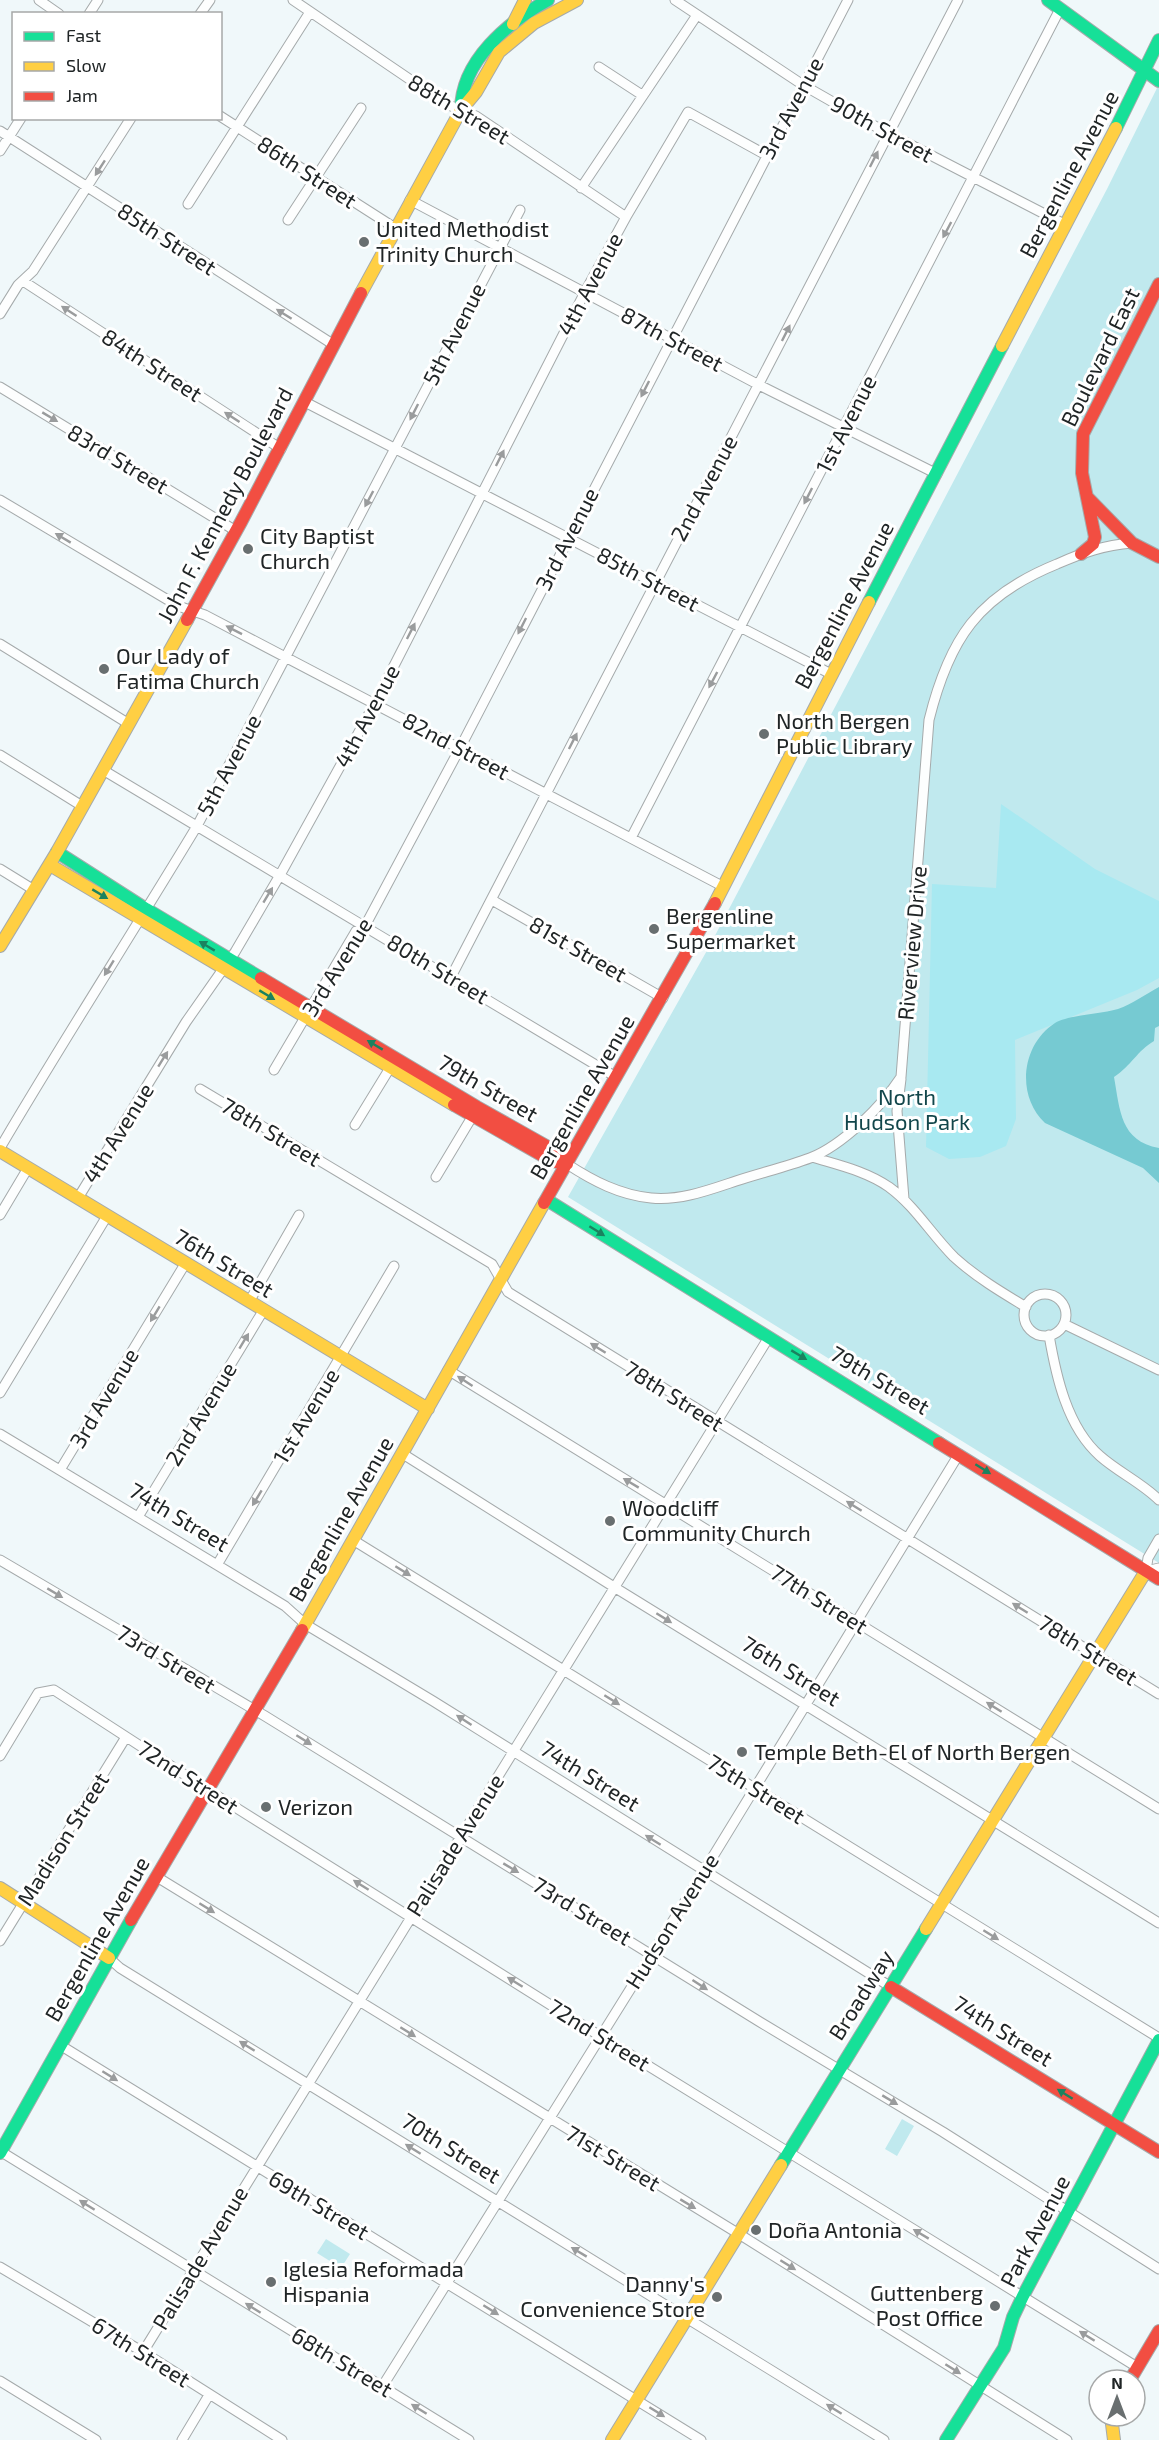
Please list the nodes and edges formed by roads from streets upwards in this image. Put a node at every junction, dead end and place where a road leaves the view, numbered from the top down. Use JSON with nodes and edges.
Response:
{"nodes":[{"id":1,"x":39,"y":0,"type":"edge"},
{"id":2,"x":525,"y":0,"type":"edge"},
{"id":3,"x":548,"y":0,"type":"edge"},
{"id":4,"x":577,"y":0,"type":"edge"},
{"id":5,"x":675,"y":0,"type":"edge"},
{"id":6,"x":848,"y":0,"type":"edge"},
{"id":7,"x":958,"y":0,"type":"edge"},
{"id":8,"x":1048,"y":0,"type":"edge"},
{"id":9,"x":295,"y":1,"type":"edge"},
{"id":10,"x":1060,"y":9,"type":"junction"},
{"id":11,"x":56,"y":12,"type":"edge"},
{"id":12,"x":310,"y":12,"type":"junction"},
{"id":13,"x":697,"y":15,"type":"junction"},
{"id":14,"x":511,"y":27,"type":"junction"},
{"id":15,"x":1159,"y":40,"type":"edge"},
{"id":16,"x":499,"y":52,"type":"junction"},
{"id":17,"x":599,"y":67,"type":"dead end"},
{"id":18,"x":1145,"y":70,"type":"junction"},
{"id":19,"x":1159,"y":81,"type":"edge"},
{"id":20,"x":803,"y":85,"type":"junction"},
{"id":21,"x":642,"y":95,"type":"junction"},
{"id":22,"x":361,"y":108,"type":"dead end"},
{"id":23,"x":461,"y":110,"type":"junction"},
{"id":24,"x":222,"y":117,"type":"edge"},
{"id":25,"x":20,"y":120,"type":"edge"},
{"id":26,"x":130,"y":120,"type":"edge"},
{"id":27,"x":237,"y":126,"type":"junction"},
{"id":28,"x":0,"y":131,"type":"edge"},
{"id":29,"x":888,"y":133,"type":"junction"},
{"id":30,"x":9,"y":137,"type":"junction"},
{"id":31,"x":0,"y":151,"type":"edge"},
{"id":32,"x":766,"y":155,"type":"junction"},
{"id":33,"x":315,"y":178,"type":"junction"},
{"id":34,"x":975,"y":178,"type":"junction"},
{"id":35,"x":87,"y":187,"type":"junction"},
{"id":36,"x":581,"y":188,"type":"junction"},
{"id":37,"x":410,"y":200,"type":"junction"},
{"id":38,"x":188,"y":204,"type":"dead end"},
{"id":39,"x":520,"y":210,"type":"dead end"},
{"id":40,"x":626,"y":217,"type":"junction"},
{"id":41,"x":288,"y":219,"type":"dead end"},
{"id":42,"x":1066,"y":225,"type":"junction"},
{"id":43,"x":395,"y":228,"type":"junction"},
{"id":44,"x":499,"y":249,"type":"junction"},
{"id":45,"x":23,"y":281,"type":"junction"},
{"id":46,"x":1159,"y":284,"type":"edge"},
{"id":47,"x":585,"y":292,"type":"junction"},
{"id":48,"x":0,"y":314,"type":"edge"},
{"id":49,"x":672,"y":338,"type":"junction"},
{"id":50,"x":334,"y":345,"type":"junction"},
{"id":51,"x":759,"y":385,"type":"junction"},
{"id":52,"x":0,"y":387,"type":"edge"},
{"id":53,"x":306,"y":402,"type":"junction"},
{"id":54,"x":844,"y":427,"type":"junction"},
{"id":55,"x":396,"y":447,"type":"junction"},
{"id":56,"x":281,"y":449,"type":"junction"},
{"id":57,"x":937,"y":474,"type":"junction"},
{"id":58,"x":481,"y":493,"type":"junction"},
{"id":59,"x":1087,"y":496,"type":"junction"},
{"id":60,"x":0,"y":500,"type":"edge"},
{"id":61,"x":237,"y":531,"type":"junction"},
{"id":62,"x":568,"y":537,"type":"junction"},
{"id":63,"x":1132,"y":543,"type":"junction"},
{"id":64,"x":1081,"y":554,"type":"junction"},
{"id":65,"x":1159,"y":557,"type":"edge"},
{"id":66,"x":654,"y":582,"type":"junction"},
{"id":67,"x":192,"y":611,"type":"junction"},
{"id":68,"x":741,"y":628,"type":"junction"},
{"id":69,"x":0,"y":644,"type":"edge"},
{"id":70,"x":286,"y":657,"type":"junction"},
{"id":71,"x":831,"y":674,"type":"junction"},
{"id":72,"x":375,"y":704,"type":"junction"},
{"id":73,"x":129,"y":724,"type":"junction"},
{"id":74,"x":460,"y":748,"type":"junction"},
{"id":75,"x":0,"y":755,"type":"edge"},
{"id":76,"x":103,"y":770,"type":"junction"},
{"id":77,"x":547,"y":794,"type":"junction"},
{"id":78,"x":82,"y":806,"type":"junction"},
{"id":79,"x":197,"y":826,"type":"junction"},
{"id":80,"x":631,"y":838,"type":"junction"},
{"id":81,"x":57,"y":852,"type":"junction"},
{"id":82,"x":50,"y":864,"type":"junction"},
{"id":83,"x":0,"y":869,"type":"edge"},
{"id":84,"x":280,"y":875,"type":"junction"},
{"id":85,"x":724,"y":887,"type":"junction"},
{"id":86,"x":34,"y":890,"type":"junction"},
{"id":87,"x":492,"y":900,"type":"junction"},
{"id":88,"x":143,"y":914,"type":"junction"},
{"id":89,"x":365,"y":926,"type":"junction"},
{"id":90,"x":0,"y":946,"type":"edge"},
{"id":91,"x":226,"y":963,"type":"junction"},
{"id":92,"x":451,"y":977,"type":"junction"},
{"id":93,"x":663,"y":998,"type":"junction"},
{"id":94,"x":308,"y":1012,"type":"junction"},
{"id":95,"x":393,"y":1062,"type":"junction"},
{"id":96,"x":274,"y":1070,"type":"dead end"},
{"id":97,"x":616,"y":1077,"type":"junction"},
{"id":98,"x":901,"y":1077,"type":"junction"},
{"id":99,"x":200,"y":1089,"type":"dead end"},
{"id":100,"x":475,"y":1111,"type":"junction"},
{"id":101,"x":355,"y":1125,"type":"dead end"},
{"id":102,"x":0,"y":1149,"type":"edge"},
{"id":103,"x":812,"y":1157,"type":"junction"},
{"id":104,"x":567,"y":1164,"type":"junction"},
{"id":105,"x":28,"y":1168,"type":"junction"},
{"id":106,"x":436,"y":1177,"type":"dead end"},
{"id":107,"x":78,"y":1198,"type":"junction"},
{"id":108,"x":904,"y":1199,"type":"junction"},
{"id":109,"x":547,"y":1200,"type":"junction"},
{"id":110,"x":0,"y":1215,"type":"edge"},
{"id":111,"x":299,"y":1215,"type":"dead end"},
{"id":112,"x":107,"y":1216,"type":"junction"},
{"id":113,"x":185,"y":1264,"type":"junction"},
{"id":114,"x":394,"y":1266,"type":"dead end"},
{"id":115,"x":501,"y":1278,"type":"junction"},
{"id":116,"x":249,"y":1302,"type":"junction"},
{"id":117,"x":1026,"y":1306,"type":"junction"},
{"id":118,"x":263,"y":1311,"type":"junction"},
{"id":119,"x":1064,"y":1324,"type":"junction"},
{"id":120,"x":1048,"y":1335,"type":"junction"},
{"id":121,"x":769,"y":1337,"type":"junction"},
{"id":122,"x":341,"y":1357,"type":"junction"},
{"id":123,"x":448,"y":1370,"type":"junction"},
{"id":124,"x":1159,"y":1370,"type":"edge"},
{"id":125,"x":0,"y":1393,"type":"edge"},
{"id":126,"x":428,"y":1409,"type":"junction"},
{"id":127,"x":716,"y":1422,"type":"junction"},
{"id":128,"x":0,"y":1434,"type":"edge"},
{"id":129,"x":403,"y":1454,"type":"junction"},
{"id":130,"x":960,"y":1454,"type":"junction"},
{"id":131,"x":60,"y":1470,"type":"junction"},
{"id":132,"x":1159,"y":1500,"type":"edge"},
{"id":133,"x":666,"y":1504,"type":"junction"},
{"id":134,"x":138,"y":1517,"type":"junction"},
{"id":135,"x":906,"y":1539,"type":"junction"},
{"id":136,"x":1159,"y":1539,"type":"edge"},
{"id":137,"x":353,"y":1540,"type":"junction"},
{"id":138,"x":2,"y":1564,"type":"edge"},
{"id":139,"x":217,"y":1565,"type":"junction"},
{"id":140,"x":1159,"y":1568,"type":"edge"},
{"id":141,"x":1146,"y":1571,"type":"junction"},
{"id":142,"x":1159,"y":1579,"type":"edge"},
{"id":143,"x":614,"y":1587,"type":"junction"},
{"id":144,"x":856,"y":1622,"type":"junction"},
{"id":145,"x":305,"y":1624,"type":"junction"},
{"id":146,"x":1095,"y":1654,"type":"junction"},
{"id":147,"x":563,"y":1670,"type":"junction"},
{"id":148,"x":1159,"y":1694,"type":"edge"},
{"id":149,"x":805,"y":1705,"type":"junction"},
{"id":150,"x":254,"y":1711,"type":"junction"},
{"id":151,"x":126,"y":1737,"type":"junction"},
{"id":152,"x":1044,"y":1738,"type":"junction"},
{"id":153,"x":513,"y":1752,"type":"junction"},
{"id":154,"x":0,"y":1756,"type":"edge"},
{"id":155,"x":754,"y":1788,"type":"junction"},
{"id":156,"x":209,"y":1789,"type":"junction"},
{"id":157,"x":1159,"y":1809,"type":"edge"},
{"id":158,"x":993,"y":1821,"type":"junction"},
{"id":159,"x":461,"y":1838,"type":"junction"},
{"id":160,"x":703,"y":1871,"type":"junction"},
{"id":161,"x":158,"y":1877,"type":"junction"},
{"id":162,"x":0,"y":1888,"type":"edge"},
{"id":163,"x":24,"y":1902,"type":"junction"},
{"id":164,"x":942,"y":1904,"type":"junction"},
{"id":165,"x":410,"y":1916,"type":"junction"},
{"id":166,"x":1159,"y":1923,"type":"edge"},
{"id":167,"x":0,"y":1941,"type":"edge"},
{"id":168,"x":651,"y":1953,"type":"junction"},
{"id":169,"x":110,"y":1958,"type":"junction"},
{"id":170,"x":891,"y":1987,"type":"junction"},
{"id":171,"x":358,"y":2002,"type":"junction"},
{"id":172,"x":600,"y":2036,"type":"junction"},
{"id":173,"x":1159,"y":2039,"type":"edge"},
{"id":174,"x":60,"y":2045,"type":"junction"},
{"id":175,"x":840,"y":2069,"type":"junction"},
{"id":176,"x":307,"y":2083,"type":"junction"},
{"id":177,"x":549,"y":2119,"type":"junction"},
{"id":178,"x":1115,"y":2125,"type":"junction"},
{"id":179,"x":0,"y":2152,"type":"edge"},
{"id":180,"x":789,"y":2152,"type":"junction"},
{"id":181,"x":1159,"y":2152,"type":"edge"},
{"id":182,"x":256,"y":2166,"type":"junction"},
{"id":183,"x":497,"y":2202,"type":"junction"},
{"id":184,"x":1069,"y":2212,"type":"junction"},
{"id":185,"x":739,"y":2234,"type":"junction"},
{"id":186,"x":0,"y":2267,"type":"edge"},
{"id":187,"x":1159,"y":2269,"type":"edge"},
{"id":188,"x":193,"y":2270,"type":"junction"},
{"id":189,"x":448,"y":2284,"type":"junction"},
{"id":190,"x":1023,"y":2296,"type":"junction"},
{"id":191,"x":687,"y":2318,"type":"junction"},
{"id":192,"x":1159,"y":2331,"type":"edge"},
{"id":193,"x":143,"y":2352,"type":"junction"},
{"id":194,"x":1137,"y":2367,"type":"joint"},
{"id":195,"x":0,"y":2381,"type":"edge"},
{"id":196,"x":980,"y":2386,"type":"junction"},
{"id":197,"x":382,"y":2387,"type":"junction"},
{"id":198,"x":209,"y":2394,"type":"junction"},
{"id":199,"x":637,"y":2400,"type":"junction"},
{"id":200,"x":96,"y":2440,"type":"edge"},
{"id":201,"x":182,"y":2440,"type":"edge"},
{"id":202,"x":282,"y":2440,"type":"edge"},
{"id":203,"x":469,"y":2440,"type":"edge"},
{"id":204,"x":612,"y":2440,"type":"edge"},
{"id":205,"x":701,"y":2440,"type":"edge"},
{"id":206,"x":884,"y":2440,"type":"edge"},
{"id":207,"x":946,"y":2440,"type":"edge"},
{"id":208,"x":1067,"y":2440,"type":"edge"}],
"edges":[{"from":1,"to":11,"type":"street"},
{"from":2,"to":14,"type":"street"},
{"from":3,"to":14,"type":"street","name":"John F. Kennedy Boulevard"},
{"from":4,"to":16,"type":"street","name":"John F. Kennedy Boulevard"},
{"from":5,"to":13,"type":"street","name":"90th Street"},
{"from":6,"to":20,"type":"street","name":"3rd Avenue"},
{"from":7,"to":29,"type":"street","name":"2nd Avenue"},
{"from":8,"to":10,"type":"street"},
{"from":9,"to":12,"type":"street","name":"88th Street"},
{"from":10,"to":18,"type":"street"},
{"from":10,"to":34,"type":"street","name":"1st Avenue"},
{"from":12,"to":23,"type":"street","name":"88th Street"},
{"from":12,"to":27,"type":"street"},
{"from":13,"to":20,"type":"street","name":"90th Street"},
{"from":13,"to":21,"type":"street"},
{"from":14,"to":16,"type":"street"},
{"from":14,"to":23,"type":"street","name":"John F. Kennedy Boulevard"},
{"from":15,"to":18,"type":"street","name":"Bergenline Avenue"},
{"from":16,"to":23,"type":"street","name":"John F. Kennedy Boulevard"},
{"from":17,"to":21,"type":"street"},
{"from":18,"to":19,"type":"street"},
{"from":18,"to":42,"type":"street","name":"Bergenline Avenue"},
{"from":20,"to":29,"type":"street","name":"90th Street"},
{"from":20,"to":32,"type":"street","name":"3rd Avenue"},
{"from":21,"to":36,"type":"street"},
{"from":22,"to":33,"type":"street"},
{"from":23,"to":36,"type":"street","name":"88th Street"},
{"from":23,"to":37,"type":"street","name":"John F. Kennedy Boulevard"},
{"from":24,"to":27,"type":"street","name":"86th Street"},
{"from":25,"to":30,"type":"street"},
{"from":26,"to":35,"type":"street","one_way":true},
{"from":27,"to":33,"type":"street","name":"86th Street"},
{"from":27,"to":38,"type":"street"},
{"from":28,"to":30,"type":"street","name":"85th Street"},
{"from":29,"to":34,"type":"street","name":"90th Street"},
{"from":51,"to":29,"type":"street","name":"2nd Avenue","one_way":true},
{"from":30,"to":31,"type":"street"},
{"from":30,"to":35,"type":"street","name":"85th Street"},
{"from":32,"to":40,"type":"street","name":"4th Avenue"},
{"from":32,"to":49,"type":"street","name":"3rd Avenue"},
{"from":33,"to":41,"type":"street"},
{"from":33,"to":43,"type":"street","name":"86th Street"},
{"from":34,"to":42,"type":"street","name":"90th Street"},
{"from":34,"to":54,"type":"street","name":"1st Avenue","one_way":true},
{"from":35,"to":45,"type":"street"},
{"from":50,"to":35,"type":"street","name":"85th Street","one_way":true},
{"from":36,"to":40,"type":"street","name":"88th Street"},
{"from":37,"to":43,"type":"street","name":"John F. Kennedy Boulevard"},
{"from":37,"to":44,"type":"street","name":"87th Street"},
{"from":39,"to":44,"type":"street","name":"5th Avenue"},
{"from":40,"to":47,"type":"street","name":"4th Avenue"},
{"from":42,"to":57,"type":"street","name":"Bergenline Avenue"},
{"from":43,"to":50,"type":"street","name":"John F. Kennedy Boulevard"},
{"from":44,"to":47,"type":"street","name":"87th Street"},
{"from":44,"to":55,"type":"street","name":"5th Avenue","one_way":true},
{"from":45,"to":48,"type":"street"},
{"from":56,"to":45,"type":"street","name":"84th Street","one_way":true},
{"from":46,"to":59,"type":"street","name":"Boulevard East"},
{"from":47,"to":49,"type":"street","name":"87th Street"},
{"from":58,"to":47,"type":"street","name":"4th Avenue","one_way":true},
{"from":49,"to":51,"type":"street","name":"87th Street"},
{"from":49,"to":62,"type":"street","name":"3rd Avenue","one_way":true},
{"from":50,"to":53,"type":"street","name":"John F. Kennedy Boulevard"},
{"from":51,"to":54,"type":"street","name":"87th Street"},
{"from":51,"to":66,"type":"street","name":"2nd Avenue"},
{"from":52,"to":61,"type":"street","name":"83rd Street","one_way":true},
{"from":53,"to":55,"type":"street","name":"85th Street"},
{"from":53,"to":56,"type":"street","name":"John F. Kennedy Boulevard"},
{"from":54,"to":57,"type":"street","name":"87th Street"},
{"from":54,"to":68,"type":"street","name":"1st Avenue","one_way":true},
{"from":55,"to":58,"type":"street","name":"85th Street"},
{"from":55,"to":70,"type":"street","name":"5th Avenue","one_way":true},
{"from":56,"to":61,"type":"street","name":"John F. Kennedy Boulevard"},
{"from":57,"to":71,"type":"street","name":"Bergenline Avenue"},
{"from":58,"to":62,"type":"street","name":"85th Street"},
{"from":72,"to":58,"type":"street","name":"4th Avenue","one_way":true},
{"from":59,"to":63,"type":"street"},
{"from":59,"to":64,"type":"street","name":"Boulevard East"},
{"from":67,"to":60,"type":"street","name":"82nd Street","one_way":true},
{"from":61,"to":67,"type":"street","name":"John F. Kennedy Boulevard"},
{"from":62,"to":66,"type":"street","name":"85th Street"},
{"from":62,"to":74,"type":"street","name":"3rd Avenue","one_way":true},
{"from":63,"to":64,"type":"street","name":"Riverview Drive"},
{"from":63,"to":65,"type":"street"},
{"from":64,"to":98,"type":"street","name":"Riverview Drive"},
{"from":66,"to":68,"type":"street","name":"85th Street"},
{"from":77,"to":66,"type":"street","name":"2nd Avenue","one_way":true},
{"from":70,"to":67,"type":"street","name":"82nd Street","one_way":true},
{"from":67,"to":73,"type":"street","name":"John F. Kennedy Boulevard"},
{"from":68,"to":71,"type":"street","name":"85th Street"},
{"from":68,"to":80,"type":"street","name":"1st Avenue","one_way":true},
{"from":69,"to":73,"type":"street"},
{"from":70,"to":72,"type":"street","name":"82nd Street"},
{"from":70,"to":79,"type":"street","name":"5th Avenue"},
{"from":71,"to":85,"type":"street","name":"Bergenline Avenue"},
{"from":72,"to":74,"type":"street","name":"82nd Street"},
{"from":72,"to":84,"type":"street","name":"4th Avenue"},
{"from":73,"to":76,"type":"street","name":"John F. Kennedy Boulevard"},
{"from":74,"to":77,"type":"street","name":"82nd Street"},
{"from":74,"to":89,"type":"street","name":"3rd Avenue"},
{"from":75,"to":78,"type":"street"},
{"from":76,"to":78,"type":"street","name":"John F. Kennedy Boulevard"},
{"from":76,"to":79,"type":"street","name":"80th Street"},
{"from":77,"to":80,"type":"street","name":"82nd Street"},
{"from":77,"to":87,"type":"street","name":"2nd Avenue"},
{"from":78,"to":81,"type":"street","name":"John F. Kennedy Boulevard"},
{"from":79,"to":84,"type":"street","name":"80th Street"},
{"from":79,"to":88,"type":"street","name":"5th Avenue"},
{"from":80,"to":85,"type":"street","name":"82nd Street"},
{"from":81,"to":82,"type":"street","name":"John F. Kennedy Boulevard"},
{"from":81,"to":88,"type":"street","name":"79th Street"},
{"from":82,"to":86,"type":"street","name":"John F. Kennedy Boulevard"},
{"from":82,"to":88,"type":"street","name":"79th Street","one_way":true},
{"from":83,"to":86,"type":"street"},
{"from":84,"to":89,"type":"street","name":"80th Street"},
{"from":91,"to":84,"type":"street","name":"4th Avenue","one_way":true},
{"from":85,"to":93,"type":"street","name":"Bergenline Avenue"},
{"from":86,"to":90,"type":"street","name":"John F. Kennedy Boulevard"},
{"from":87,"to":92,"type":"street","name":"2nd Avenue"},
{"from":87,"to":93,"type":"street","name":"81st Street"},
{"from":88,"to":91,"type":"street","name":"79th Street"},
{"from":88,"to":102,"type":"street","name":"5th Avenue","one_way":true},
{"from":89,"to":92,"type":"street","name":"80th Street"},
{"from":89,"to":94,"type":"street","name":"3rd Avenue"},
{"from":91,"to":94,"type":"street","name":"79th Street"},
{"from":107,"to":91,"type":"street","name":"4th Avenue","one_way":true},
{"from":92,"to":97,"type":"street","name":"80th Street"},
{"from":93,"to":97,"type":"street","name":"Bergenline Avenue"},
{"from":94,"to":95,"type":"street","name":"79th Street"},
{"from":94,"to":96,"type":"street","name":"3rd Avenue"},
{"from":95,"to":100,"type":"street","name":"79th Street"},
{"from":95,"to":101,"type":"street"},
{"from":97,"to":104,"type":"street","name":"Bergenline Avenue"},
{"from":98,"to":103,"type":"street"},
{"from":98,"to":108,"type":"street","name":"Riverview Drive"},
{"from":99,"to":115,"type":"street","name":"78th Street"},
{"from":100,"to":104,"type":"street","name":"79th Street"},
{"from":100,"to":106,"type":"street"},
{"from":102,"to":105,"type":"street","name":"76th Street"},
{"from":103,"to":104,"type":"street"},
{"from":103,"to":108,"type":"street"},
{"from":104,"to":109,"type":"street","name":"Bergenline Avenue"},
{"from":105,"to":107,"type":"street","name":"76th Street"},
{"from":105,"to":110,"type":"street"},
{"from":107,"to":112,"type":"street","name":"76th Street"},
{"from":108,"to":117,"type":"street"},
{"from":109,"to":115,"type":"street","name":"Bergenline Avenue"},
{"from":109,"to":121,"type":"street","name":"79th Street","one_way":true},
{"from":111,"to":116,"type":"street"},
{"from":112,"to":113,"type":"street","name":"76th Street"},
{"from":112,"to":125,"type":"street","name":"4th Avenue"},
{"from":113,"to":116,"type":"street","name":"76th Street"},
{"from":113,"to":131,"type":"street","name":"3rd Avenue","one_way":true},
{"from":114,"to":122,"type":"street","name":"1st Avenue"},
{"from":115,"to":123,"type":"street","name":"Bergenline Avenue"},
{"from":127,"to":115,"type":"street","name":"78th Street","one_way":true},
{"from":116,"to":118,"type":"street","name":"76th Street"},
{"from":117,"to":119,"type":"street"},
{"from":117,"to":120,"type":"street"},
{"from":118,"to":122,"type":"street","name":"76th Street"},
{"from":134,"to":118,"type":"street","name":"2nd Avenue","one_way":true},
{"from":119,"to":120,"type":"street"},
{"from":119,"to":124,"type":"street"},
{"from":120,"to":132,"type":"street"},
{"from":121,"to":127,"type":"street","name":"Palisade Avenue"},
{"from":121,"to":130,"type":"street","name":"79th Street","one_way":true},
{"from":122,"to":126,"type":"street","name":"76th Street"},
{"from":122,"to":139,"type":"street","name":"1st Avenue","one_way":true},
{"from":123,"to":126,"type":"street","name":"Bergenline Avenue"},
{"from":133,"to":123,"type":"street","name":"77th Street","one_way":true},
{"from":126,"to":129,"type":"street","name":"Bergenline Avenue"},
{"from":127,"to":133,"type":"street","name":"Palisade Avenue"},
{"from":135,"to":127,"type":"street","name":"78th Street","one_way":true},
{"from":128,"to":131,"type":"street","name":"74th Street"},
{"from":129,"to":137,"type":"street","name":"Bergenline Avenue"},
{"from":129,"to":143,"type":"street","name":"76th Street"},
{"from":130,"to":135,"type":"street","name":"Hudson Avenue"},
{"from":130,"to":141,"type":"street","name":"79th Street","one_way":true},
{"from":131,"to":134,"type":"street","name":"74th Street"},
{"from":133,"to":143,"type":"street","name":"Palisade Avenue"},
{"from":133,"to":144,"type":"street","name":"77th Street"},
{"from":134,"to":139,"type":"street","name":"74th Street"},
{"from":135,"to":144,"type":"street","name":"Hudson Avenue"},
{"from":146,"to":135,"type":"street","name":"78th Street","one_way":true},
{"from":136,"to":141,"type":"street"},
{"from":137,"to":145,"type":"street","name":"Bergenline Avenue"},
{"from":137,"to":147,"type":"street","name":"75th Street","one_way":true},
{"from":138,"to":150,"type":"street","name":"73rd Street","one_way":true},
{"from":139,"to":145,"type":"street","name":"74th Street"},
{"from":140,"to":141,"type":"street"},
{"from":141,"to":142,"type":"street","name":"79th Street"},
{"from":141,"to":146,"type":"street","name":"Broadway"},
{"from":143,"to":147,"type":"street","name":"Palisade Avenue"},
{"from":143,"to":149,"type":"street","name":"76th Street","one_way":true},
{"from":144,"to":149,"type":"street","name":"Hudson Avenue"},
{"from":152,"to":144,"type":"street","name":"77th Street","one_way":true},
{"from":145,"to":150,"type":"street","name":"Bergenline Avenue"},
{"from":153,"to":145,"type":"street","name":"74th Street","one_way":true},
{"from":146,"to":148,"type":"street","name":"78th Street"},
{"from":146,"to":152,"type":"street","name":"Broadway"},
{"from":147,"to":153,"type":"street","name":"Palisade Avenue"},
{"from":147,"to":155,"type":"street","name":"75th Street","one_way":true},
{"from":149,"to":155,"type":"street","name":"Hudson Avenue"},
{"from":149,"to":158,"type":"street","name":"76th Street"},
{"from":150,"to":156,"type":"street","name":"Bergenline Avenue"},
{"from":150,"to":159,"type":"street","name":"73rd Street","one_way":true},
{"from":151,"to":154,"type":"street","name":"72nd Street"},
{"from":151,"to":156,"type":"street","name":"72nd Street"},
{"from":151,"to":163,"type":"street","name":"Madison Street"},
{"from":152,"to":157,"type":"street","name":"77th Street"},
{"from":152,"to":158,"type":"street","name":"Broadway"},
{"from":153,"to":159,"type":"street","name":"Palisade Avenue"},
{"from":160,"to":153,"type":"street","name":"74th Street","one_way":true},
{"from":155,"to":160,"type":"street","name":"Hudson Avenue"},
{"from":155,"to":164,"type":"street","name":"75th Street"},
{"from":156,"to":161,"type":"street","name":"Bergenline Avenue"},
{"from":165,"to":156,"type":"street","name":"72nd Street","one_way":true},
{"from":158,"to":164,"type":"street","name":"Broadway"},
{"from":158,"to":166,"type":"street","name":"76th Street"},
{"from":159,"to":165,"type":"street","name":"Palisade Avenue"},
{"from":159,"to":168,"type":"street","name":"73rd Street","one_way":true},
{"from":160,"to":168,"type":"street","name":"Hudson Avenue"},
{"from":160,"to":170,"type":"street","name":"74th Street"},
{"from":161,"to":169,"type":"street","name":"Bergenline Avenue"},
{"from":161,"to":171,"type":"street","name":"71st Street","one_way":true},
{"from":162,"to":163,"type":"street","name":"70th Street"},
{"from":163,"to":167,"type":"street","name":"Madison Street"},
{"from":163,"to":169,"type":"street","name":"70th Street"},
{"from":164,"to":170,"type":"street","name":"Broadway"},
{"from":164,"to":173,"type":"street","name":"75th Street","one_way":true},
{"from":165,"to":171,"type":"street","name":"Palisade Avenue"},
{"from":172,"to":165,"type":"street","name":"72nd Street","one_way":true},
{"from":168,"to":172,"type":"street","name":"Hudson Avenue"},
{"from":168,"to":175,"type":"street","name":"73rd Street","one_way":true},
{"from":169,"to":174,"type":"street","name":"Bergenline Avenue"},
{"from":176,"to":169,"type":"street","name":"70th Street","one_way":true},
{"from":170,"to":175,"type":"street","name":"Broadway"},
{"from":178,"to":170,"type":"street","name":"74th Street","one_way":true},
{"from":171,"to":176,"type":"street","name":"Palisade Avenue"},
{"from":171,"to":177,"type":"street","name":"71st Street","one_way":true},
{"from":172,"to":177,"type":"street","name":"Hudson Avenue"},
{"from":172,"to":180,"type":"street","name":"72nd Street"},
{"from":173,"to":178,"type":"street","name":"Park Avenue"},
{"from":174,"to":179,"type":"street","name":"Bergenline Avenue"},
{"from":174,"to":182,"type":"street","name":"69th Street","one_way":true},
{"from":175,"to":180,"type":"street","name":"Broadway"},
{"from":175,"to":184,"type":"street","name":"73rd Street","one_way":true},
{"from":176,"to":182,"type":"street","name":"Palisade Avenue"},
{"from":183,"to":176,"type":"street","name":"70th Street","one_way":true},
{"from":177,"to":183,"type":"street","name":"Hudson Avenue"},
{"from":177,"to":185,"type":"street","name":"71st Street","one_way":true},
{"from":178,"to":181,"type":"street","name":"74th Street"},
{"from":178,"to":184,"type":"street","name":"Park Avenue"},
{"from":188,"to":179,"type":"street","name":"68th Street","one_way":true},
{"from":180,"to":185,"type":"street","name":"Broadway"},
{"from":190,"to":180,"type":"street","name":"72nd Street","one_way":true},
{"from":182,"to":188,"type":"street","name":"Palisade Avenue"},
{"from":182,"to":189,"type":"street","name":"69th Street"},
{"from":183,"to":189,"type":"street","name":"Hudson Avenue"},
{"from":191,"to":183,"type":"street","name":"70th Street","one_way":true},
{"from":184,"to":187,"type":"street","name":"73rd Street"},
{"from":184,"to":190,"type":"street","name":"Park Avenue"},
{"from":185,"to":191,"type":"street","name":"Broadway"},
{"from":185,"to":196,"type":"street","name":"71st Street","one_way":true},
{"from":186,"to":193,"type":"street","name":"67th Street"},
{"from":188,"to":193,"type":"street","name":"Palisade Avenue"},
{"from":197,"to":188,"type":"street","name":"68th Street","one_way":true},
{"from":189,"to":197,"type":"street","name":"Hudson Avenue"},
{"from":189,"to":199,"type":"street","name":"69th Street","one_way":true},
{"from":194,"to":190,"type":"street","name":"72nd Street","one_way":true},
{"from":190,"to":196,"type":"street","name":"Park Avenue"},
{"from":191,"to":199,"type":"street","name":"Broadway"},
{"from":206,"to":191,"type":"street","name":"70th Street","one_way":true},
{"from":192,"to":194,"type":"street"},
{"from":193,"to":198,"type":"street","name":"67th Street"},
{"from":195,"to":200,"type":"street"},
{"from":196,"to":207,"type":"street","name":"Park Avenue"},
{"from":196,"to":208,"type":"street","name":"71st Street"},
{"from":203,"to":197,"type":"street","name":"68th Street","one_way":true},
{"from":198,"to":201,"type":"street"},
{"from":198,"to":202,"type":"street","name":"67th Street"},
{"from":199,"to":204,"type":"street","name":"Broadway"},
{"from":199,"to":205,"type":"street","name":"69th Street","one_way":true}]}
